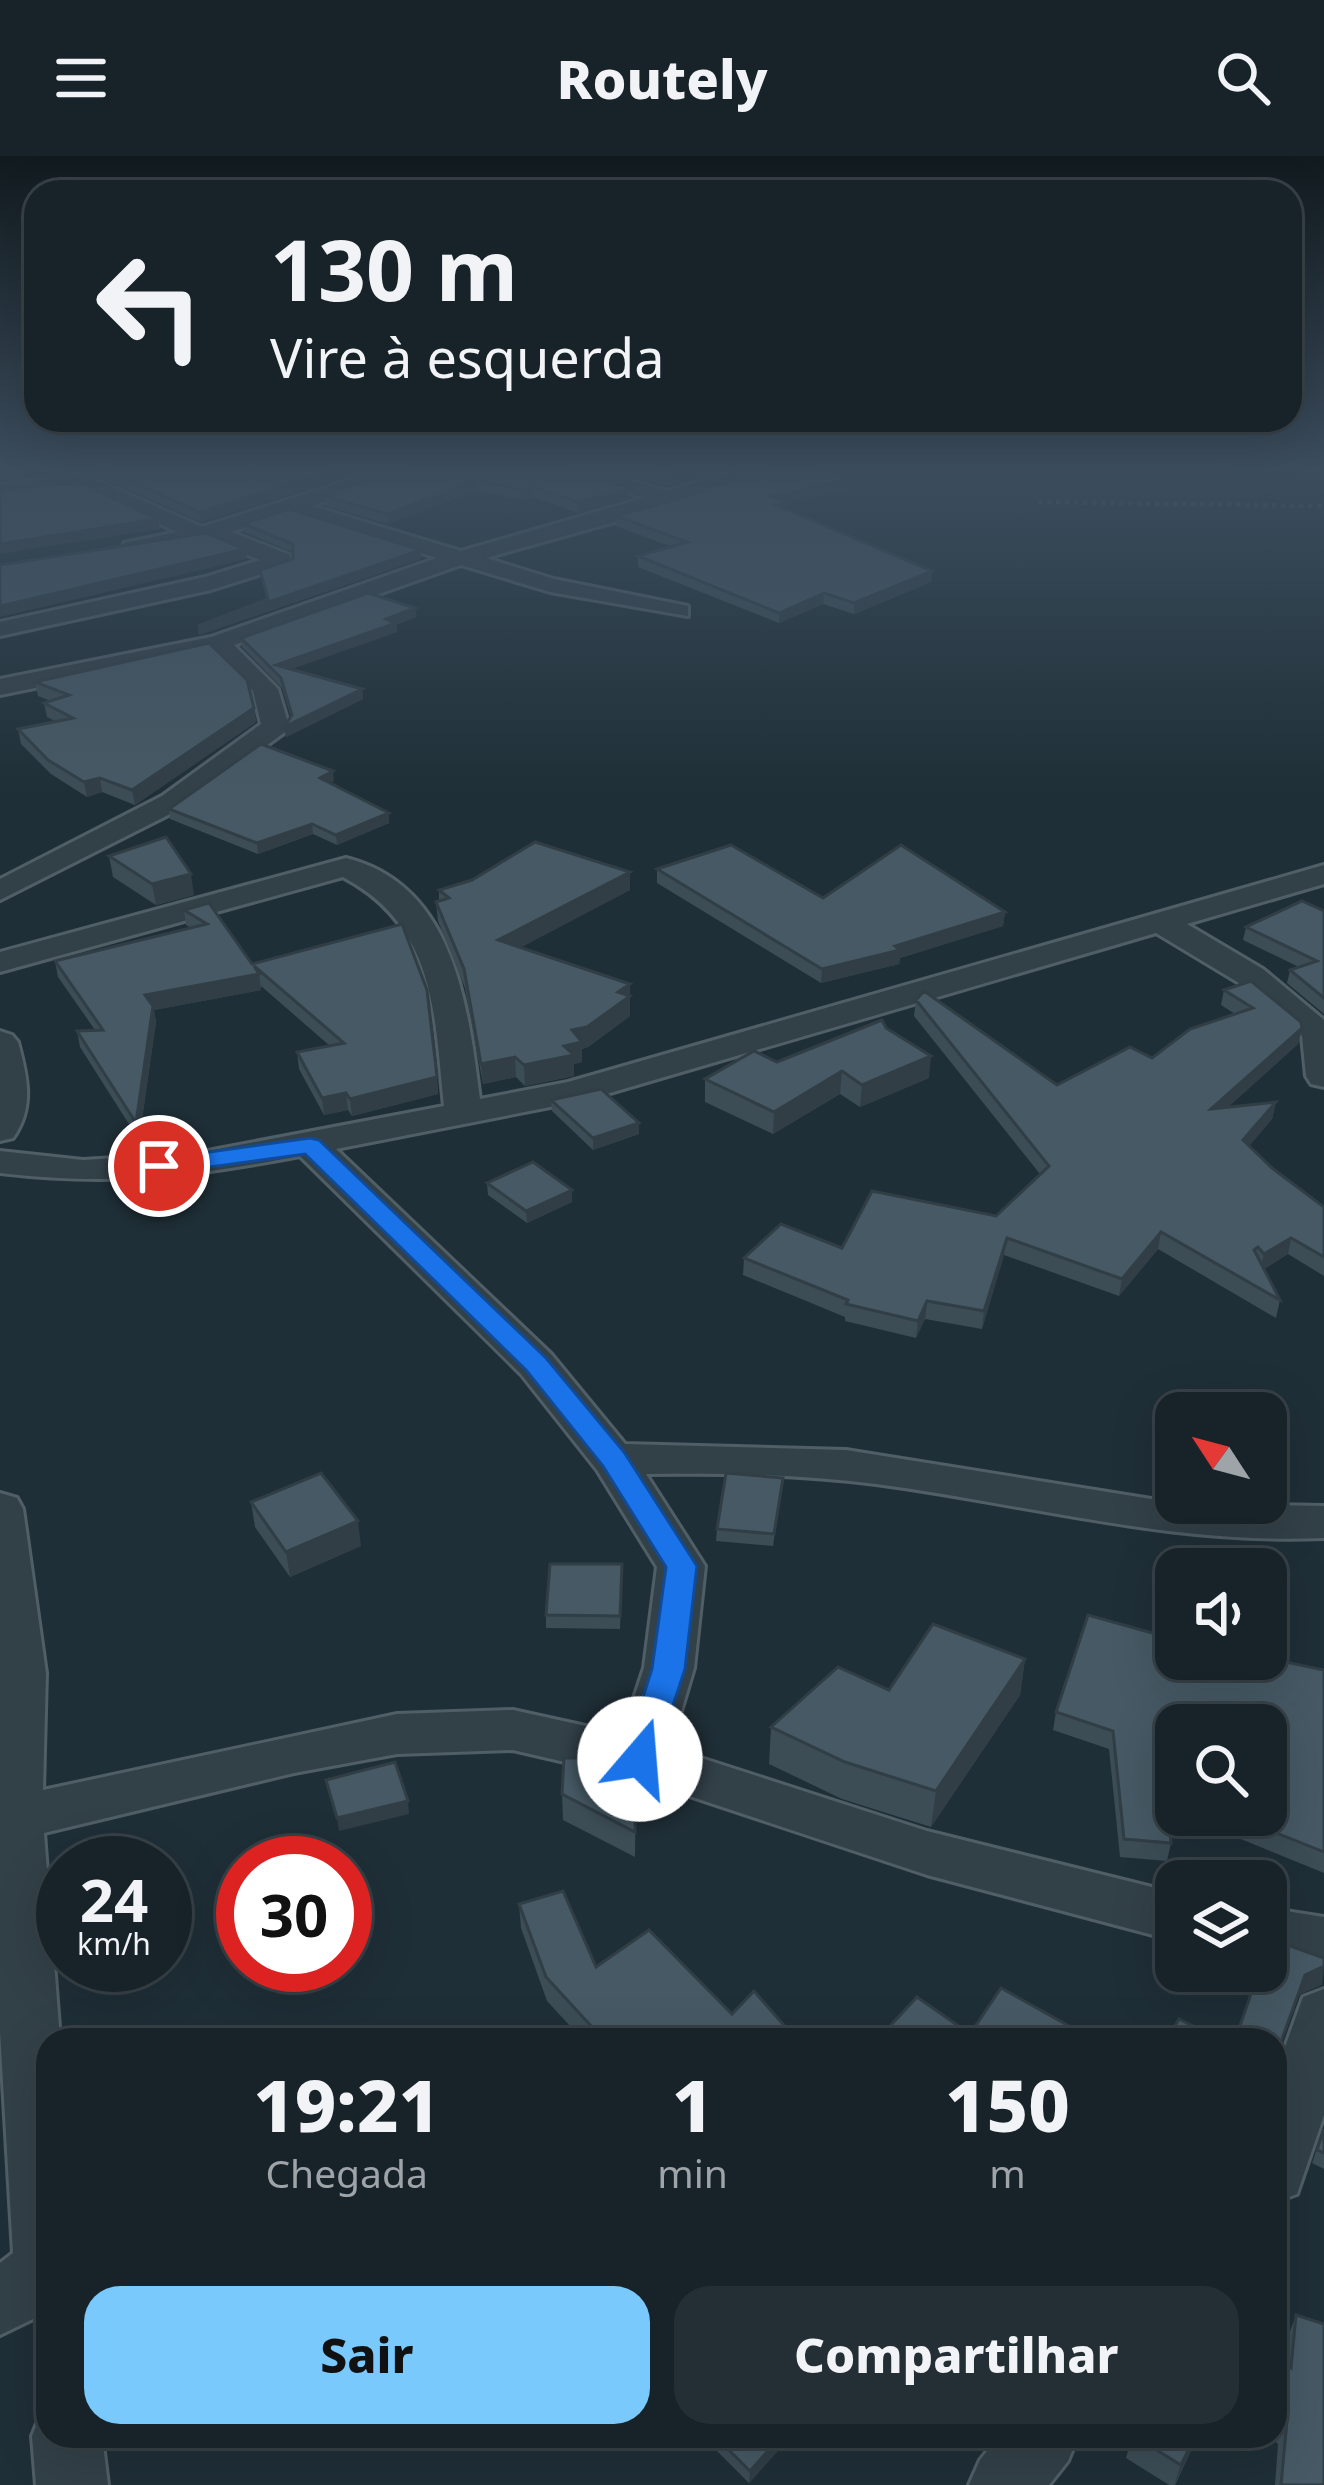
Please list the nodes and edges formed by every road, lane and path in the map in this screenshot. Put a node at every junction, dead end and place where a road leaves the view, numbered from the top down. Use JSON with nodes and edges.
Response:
{"nodes":[{"id":1,"x":230,"y":577,"type":"edge"},
{"id":2,"x":407,"y":577,"type":"edge"},
{"id":3,"x":524,"y":577,"type":"edge"},
{"id":4,"x":679,"y":611,"type":"dead end"},
{"id":5,"x":0,"y":629,"type":"edge"},
{"id":6,"x":217,"y":643,"type":"junction"},
{"id":7,"x":0,"y":687,"type":"edge"},
{"id":8,"x":1324,"y":874,"type":"edge"},
{"id":9,"x":0,"y":891,"type":"edge"},
{"id":10,"x":1161,"y":922,"type":"junction"},
{"id":11,"x":0,"y":962,"type":"edge"},
{"id":12,"x":0,"y":1042,"type":"edge"},
{"id":13,"x":1324,"y":1076,"type":"edge"},
{"id":14,"x":463,"y":1111,"type":"junction"},
{"id":15,"x":0,"y":1130,"type":"edge"},
{"id":16,"x":310,"y":1145,"type":"junction"},
{"id":17,"x":0,"y":1162,"type":"edge"},
{"id":18,"x":613,"y":1459,"type":"junction"},
{"id":19,"x":0,"y":1510,"type":"edge"},
{"id":20,"x":1324,"y":1522,"type":"edge"},
{"id":21,"x":640,"y":1759,"type":"junction"},
{"id":22,"x":7,"y":1819,"type":"edge"},
{"id":23,"x":1155,"y":1912,"type":"edge"},
{"id":24,"x":1287,"y":1935,"type":"edge"},
{"id":25,"x":1324,"y":1941,"type":"edge"},
{"id":26,"x":1324,"y":2014,"type":"edge"},
{"id":27,"x":1287,"y":2134,"type":"edge"},
{"id":28,"x":31,"y":2288,"type":"edge"},
{"id":29,"x":68,"y":2448,"type":"edge"},
{"id":30,"x":1034,"y":2448,"type":"edge"},
{"id":31,"x":72,"y":2485,"type":"edge"},
{"id":32,"x":1005,"y":2485,"type":"edge"}],
"edges":[{"from":1,"to":5,"type":"street"},
{"from":2,"to":6,"type":"street"},
{"from":3,"to":4,"type":"street"},
{"from":6,"to":7,"type":"street"},
{"from":6,"to":9,"type":"street"},
{"from":8,"to":10,"type":"street"},
{"from":10,"to":13,"type":"street"},
{"from":10,"to":14,"type":"street"},
{"from":11,"to":14,"type":"street"},
{"from":12,"to":15,"type":"street"},
{"from":14,"to":16,"type":"street"},
{"from":16,"to":17,"type":"street"},
{"from":16,"to":18,"type":"street"},
{"from":18,"to":20,"type":"street"},
{"from":18,"to":21,"type":"street"},
{"from":19,"to":22,"type":"street"},
{"from":21,"to":22,"type":"street"},
{"from":21,"to":23,"type":"street"},
{"from":22,"to":28,"type":"street"},
{"from":24,"to":25,"type":"street"},
{"from":26,"to":27,"type":"street"},
{"from":29,"to":31,"type":"street"},
{"from":30,"to":32,"type":"street"}]}
